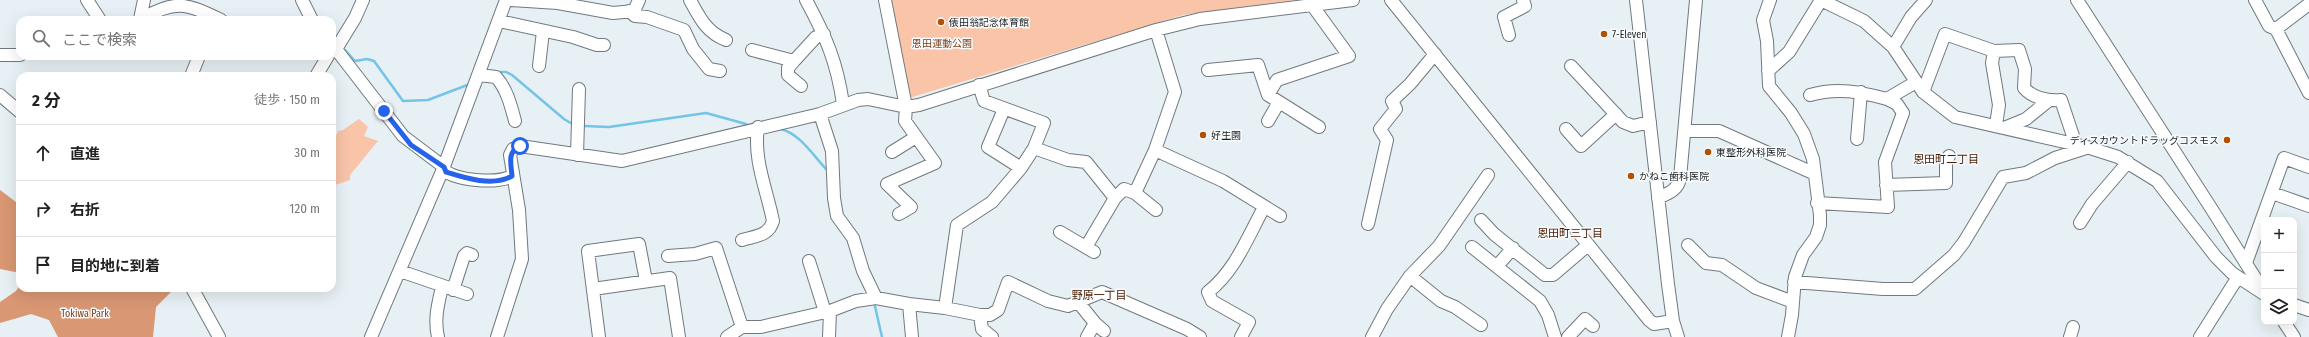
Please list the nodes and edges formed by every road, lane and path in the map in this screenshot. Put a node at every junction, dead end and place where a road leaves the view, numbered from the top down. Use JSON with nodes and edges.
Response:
{"nodes":[{"id":1,"x":87,"y":0,"type":"edge"},
{"id":2,"x":144,"y":0,"type":"edge"},
{"id":3,"x":302,"y":0,"type":"edge"},
{"id":4,"x":363,"y":0,"type":"edge"},
{"id":5,"x":506,"y":0,"type":"edge"},
{"id":6,"x":511,"y":0,"type":"edge"},
{"id":7,"x":639,"y":0,"type":"edge"},
{"id":8,"x":690,"y":0,"type":"edge"},
{"id":9,"x":806,"y":0,"type":"edge"},
{"id":10,"x":885,"y":0,"type":"edge"},
{"id":11,"x":1353,"y":0,"type":"edge"},
{"id":12,"x":1391,"y":0,"type":"edge"},
{"id":13,"x":1523,"y":0,"type":"edge"},
{"id":14,"x":1636,"y":0,"type":"edge"},
{"id":15,"x":1696,"y":0,"type":"edge"},
{"id":16,"x":1770,"y":0,"type":"edge"},
{"id":17,"x":1821,"y":0,"type":"edge"},
{"id":18,"x":1926,"y":0,"type":"edge"},
{"id":19,"x":2077,"y":0,"type":"edge"},
{"id":20,"x":2255,"y":0,"type":"edge"},
{"id":21,"x":2309,"y":4,"type":"edge"},
{"id":22,"x":1312,"y":5,"type":"junction"},
{"id":23,"x":629,"y":12,"type":"junction"},
{"id":24,"x":97,"y":16,"type":"edge"},
{"id":25,"x":141,"y":16,"type":"edge"},
{"id":26,"x":147,"y":16,"type":"edge"},
{"id":27,"x":213,"y":16,"type":"edge"},
{"id":28,"x":310,"y":16,"type":"edge"},
{"id":29,"x":499,"y":21,"type":"junction"},
{"id":30,"x":2276,"y":29,"type":"junction"},
{"id":31,"x":1156,"y":30,"type":"junction"},
{"id":32,"x":543,"y":31,"type":"junction"},
{"id":33,"x":824,"y":34,"type":"junction"},
{"id":34,"x":1509,"y":35,"type":"dead end"},
{"id":35,"x":726,"y":40,"type":"dead end"},
{"id":36,"x":336,"y":44,"type":"edge"},
{"id":37,"x":1893,"y":47,"type":"junction"},
{"id":38,"x":599,"y":48,"type":"dead end"},
{"id":39,"x":752,"y":50,"type":"dead end"},
{"id":40,"x":1994,"y":51,"type":"junction"},
{"id":41,"x":1434,"y":54,"type":"junction"},
{"id":42,"x":0,"y":55,"type":"edge"},
{"id":43,"x":16,"y":55,"type":"edge"},
{"id":44,"x":336,"y":55,"type":"edge"},
{"id":45,"x":197,"y":60,"type":"edge"},
{"id":46,"x":326,"y":60,"type":"edge"},
{"id":47,"x":794,"y":61,"type":"junction"},
{"id":48,"x":539,"y":66,"type":"dead end"},
{"id":49,"x":1571,"y":66,"type":"dead end"},
{"id":50,"x":1208,"y":70,"type":"dead end"},
{"id":51,"x":720,"y":71,"type":"dead end"},
{"id":52,"x":1768,"y":71,"type":"junction"},
{"id":53,"x":193,"y":72,"type":"edge"},
{"id":54,"x":318,"y":72,"type":"edge"},
{"id":55,"x":479,"y":75,"type":"junction"},
{"id":56,"x":1916,"y":82,"type":"junction"},
{"id":57,"x":980,"y":85,"type":"junction"},
{"id":58,"x":801,"y":86,"type":"dead end"},
{"id":59,"x":577,"y":92,"type":"dead end"},
{"id":60,"x":1861,"y":92,"type":"junction"},
{"id":61,"x":1923,"y":92,"type":"junction"},
{"id":62,"x":2309,"y":93,"type":"edge"},
{"id":63,"x":0,"y":95,"type":"edge"},
{"id":64,"x":1268,"y":95,"type":"junction"},
{"id":65,"x":1810,"y":95,"type":"dead end"},
{"id":66,"x":1887,"y":99,"type":"junction"},
{"id":67,"x":2048,"y":101,"type":"junction"},
{"id":68,"x":1279,"y":102,"type":"junction"},
{"id":69,"x":844,"y":104,"type":"junction"},
{"id":70,"x":906,"y":107,"type":"junction"},
{"id":71,"x":16,"y":109,"type":"edge"},
{"id":72,"x":1004,"y":109,"type":"junction"},
{"id":73,"x":820,"y":114,"type":"junction"},
{"id":74,"x":1616,"y":114,"type":"junction"},
{"id":75,"x":516,"y":121,"type":"dead end"},
{"id":76,"x":1268,"y":121,"type":"dead end"},
{"id":77,"x":1650,"y":122,"type":"junction"},
{"id":78,"x":758,"y":127,"type":"junction"},
{"id":79,"x":1319,"y":127,"type":"dead end"},
{"id":80,"x":2000,"y":127,"type":"junction"},
{"id":81,"x":1566,"y":129,"type":"dead end"},
{"id":82,"x":1685,"y":131,"type":"junction"},
{"id":83,"x":916,"y":137,"type":"junction"},
{"id":84,"x":1857,"y":139,"type":"dead end"},
{"id":85,"x":2082,"y":146,"type":"junction"},
{"id":86,"x":1034,"y":148,"type":"junction"},
{"id":87,"x":1155,"y":150,"type":"junction"},
{"id":88,"x":892,"y":152,"type":"dead end"},
{"id":89,"x":577,"y":155,"type":"junction"},
{"id":90,"x":1949,"y":156,"type":"dead end"},
{"id":91,"x":2128,"y":162,"type":"junction"},
{"id":92,"x":2309,"y":167,"type":"edge"},
{"id":93,"x":443,"y":168,"type":"junction"},
{"id":94,"x":1021,"y":168,"type":"junction"},
{"id":95,"x":1813,"y":173,"type":"junction"},
{"id":96,"x":1488,"y":175,"type":"dead end"},
{"id":97,"x":512,"y":176,"type":"junction"},
{"id":98,"x":1886,"y":184,"type":"junction"},
{"id":99,"x":1135,"y":193,"type":"junction"},
{"id":100,"x":2272,"y":193,"type":"junction"},
{"id":101,"x":1115,"y":198,"type":"junction"},
{"id":102,"x":1658,"y":198,"type":"junction"},
{"id":103,"x":1817,"y":203,"type":"junction"},
{"id":104,"x":2309,"y":206,"type":"edge"},
{"id":105,"x":1156,"y":210,"type":"dead end"},
{"id":106,"x":1262,"y":211,"type":"dead end"},
{"id":107,"x":899,"y":214,"type":"dead end"},
{"id":108,"x":1280,"y":216,"type":"dead end"},
{"id":109,"x":1481,"y":220,"type":"dead end"},
{"id":110,"x":2080,"y":223,"type":"dead end"},
{"id":111,"x":1368,"y":224,"type":"dead end"},
{"id":112,"x":1060,"y":232,"type":"dead end"},
{"id":113,"x":742,"y":240,"type":"dead end"},
{"id":114,"x":1588,"y":245,"type":"junction"},
{"id":115,"x":1688,"y":245,"type":"dead end"},
{"id":116,"x":1472,"y":247,"type":"dead end"},
{"id":117,"x":1513,"y":248,"type":"junction"},
{"id":118,"x":467,"y":251,"type":"dead end"},
{"id":119,"x":668,"y":256,"type":"dead end"},
{"id":120,"x":809,"y":261,"type":"dead end"},
{"id":121,"x":2246,"y":263,"type":"junction"},
{"id":122,"x":1497,"y":266,"type":"junction"},
{"id":123,"x":400,"y":271,"type":"junction"},
{"id":124,"x":1410,"y":276,"type":"junction"},
{"id":125,"x":2238,"y":277,"type":"junction"},
{"id":126,"x":646,"y":281,"type":"junction"},
{"id":127,"x":1794,"y":282,"type":"junction"},
{"id":128,"x":447,"y":288,"type":"junction"},
{"id":129,"x":593,"y":289,"type":"junction"},
{"id":130,"x":2261,"y":289,"type":"edge"},
{"id":131,"x":194,"y":292,"type":"edge"},
{"id":132,"x":2261,"y":292,"type":"edge"},
{"id":133,"x":467,"y":294,"type":"dead end"},
{"id":134,"x":876,"y":298,"type":"junction"},
{"id":135,"x":1078,"y":302,"type":"junction"},
{"id":136,"x":1793,"y":302,"type":"junction"},
{"id":137,"x":909,"y":304,"type":"junction"},
{"id":138,"x":2297,"y":306,"type":"edge"},
{"id":139,"x":945,"y":308,"type":"junction"},
{"id":140,"x":2309,"y":310,"type":"edge"},
{"id":141,"x":828,"y":312,"type":"junction"},
{"id":142,"x":980,"y":315,"type":"junction"},
{"id":143,"x":1673,"y":321,"type":"junction"},
{"id":144,"x":1481,"y":325,"type":"dead end"},
{"id":145,"x":2286,"y":325,"type":"edge"},
{"id":146,"x":1593,"y":326,"type":"dead end"},
{"id":147,"x":742,"y":327,"type":"junction"},
{"id":148,"x":219,"y":337,"type":"edge"},
{"id":149,"x":371,"y":337,"type":"edge"},
{"id":150,"x":438,"y":337,"type":"edge"},
{"id":151,"x":497,"y":337,"type":"edge"},
{"id":152,"x":599,"y":337,"type":"edge"},
{"id":153,"x":679,"y":337,"type":"edge"},
{"id":154,"x":727,"y":337,"type":"edge"},
{"id":155,"x":829,"y":337,"type":"edge"},
{"id":156,"x":912,"y":337,"type":"edge"},
{"id":157,"x":992,"y":337,"type":"edge"},
{"id":158,"x":1087,"y":337,"type":"edge"},
{"id":159,"x":1200,"y":337,"type":"edge"},
{"id":160,"x":1241,"y":337,"type":"edge"},
{"id":161,"x":1372,"y":337,"type":"edge"},
{"id":162,"x":1555,"y":337,"type":"edge"},
{"id":163,"x":1568,"y":337,"type":"edge"},
{"id":164,"x":1678,"y":337,"type":"edge"},
{"id":165,"x":1788,"y":337,"type":"edge"},
{"id":166,"x":2200,"y":337,"type":"edge"},
{"id":167,"x":2294,"y":337,"type":"edge"}],
"edges":[{"from":1,"to":24,"type":"street"},
{"from":2,"to":25,"type":"street"},
{"from":3,"to":28,"type":"street"},
{"from":4,"to":36,"type":"street"},
{"from":5,"to":29,"type":"street"},
{"from":6,"to":23,"type":"street"},
{"from":7,"to":23,"type":"street"},
{"from":8,"to":35,"type":"street"},
{"from":9,"to":33,"type":"street"},
{"from":10,"to":70,"type":"street"},
{"from":11,"to":22,"type":"street"},
{"from":12,"to":41,"type":"street"},
{"from":13,"to":34,"type":"street"},
{"from":14,"to":77,"type":"street"},
{"from":15,"to":82,"type":"street"},
{"from":16,"to":52,"type":"street"},
{"from":17,"to":37,"type":"street"},
{"from":17,"to":52,"type":"street"},
{"from":18,"to":37,"type":"street"},
{"from":19,"to":121,"type":"street"},
{"from":20,"to":30,"type":"street"},
{"from":21,"to":30,"type":"street"},
{"from":22,"to":31,"type":"street"},
{"from":22,"to":64,"type":"street"},
{"from":23,"to":51,"type":"street"},
{"from":26,"to":27,"type":"street"},
{"from":29,"to":32,"type":"street"},
{"from":29,"to":55,"type":"street"},
{"from":30,"to":62,"type":"street"},
{"from":31,"to":57,"type":"street"},
{"from":31,"to":87,"type":"street"},
{"from":32,"to":38,"type":"street"},
{"from":32,"to":48,"type":"street"},
{"from":33,"to":47,"type":"street"},
{"from":33,"to":69,"type":"street"},
{"from":37,"to":56,"type":"street"},
{"from":39,"to":47,"type":"street"},
{"from":40,"to":61,"type":"street"},
{"from":40,"to":67,"type":"street"},
{"from":40,"to":80,"type":"street"},
{"from":41,"to":111,"type":"street"},
{"from":41,"to":114,"type":"street"},
{"from":42,"to":43,"type":"street"},
{"from":44,"to":93,"type":"street"},
{"from":45,"to":53,"type":"street"},
{"from":46,"to":54,"type":"street"},
{"from":47,"to":58,"type":"street"},
{"from":49,"to":74,"type":"street"},
{"from":50,"to":64,"type":"street"},
{"from":52,"to":95,"type":"street"},
{"from":55,"to":75,"type":"street"},
{"from":55,"to":93,"type":"street"},
{"from":56,"to":61,"type":"street"},
{"from":56,"to":66,"type":"street"},
{"from":57,"to":70,"type":"street"},
{"from":57,"to":72,"type":"street"},
{"from":59,"to":89,"type":"street"},
{"from":60,"to":65,"type":"street"},
{"from":60,"to":66,"type":"street"},
{"from":60,"to":84,"type":"street"},
{"from":61,"to":80,"type":"street"},
{"from":63,"to":71,"type":"street"},
{"from":64,"to":68,"type":"street"},
{"from":66,"to":98,"type":"street"},
{"from":67,"to":80,"type":"street"},
{"from":67,"to":85,"type":"street"},
{"from":68,"to":76,"type":"street"},
{"from":68,"to":79,"type":"street"},
{"from":69,"to":70,"type":"street"},
{"from":69,"to":73,"type":"street"},
{"from":70,"to":83,"type":"street"},
{"from":72,"to":86,"type":"street"},
{"from":72,"to":94,"type":"street"},
{"from":73,"to":78,"type":"street"},
{"from":73,"to":134,"type":"street"},
{"from":74,"to":77,"type":"street"},
{"from":74,"to":81,"type":"street"},
{"from":77,"to":102,"type":"street"},
{"from":78,"to":89,"type":"street"},
{"from":78,"to":113,"type":"street"},
{"from":80,"to":85,"type":"street"},
{"from":82,"to":95,"type":"street"},
{"from":82,"to":102,"type":"street"},
{"from":83,"to":88,"type":"street"},
{"from":83,"to":107,"type":"street"},
{"from":85,"to":91,"type":"street"},
{"from":85,"to":127,"type":"street"},
{"from":86,"to":94,"type":"street"},
{"from":86,"to":101,"type":"street"},
{"from":87,"to":99,"type":"street"},
{"from":87,"to":108,"type":"street"},
{"from":89,"to":97,"type":"street"},
{"from":90,"to":98,"type":"street"},
{"from":91,"to":110,"type":"street"},
{"from":91,"to":125,"type":"street"},
{"from":92,"to":100,"type":"street"},
{"from":93,"to":97,"type":"street"},
{"from":93,"to":123,"type":"street"},
{"from":94,"to":139,"type":"street"},
{"from":95,"to":103,"type":"street"},
{"from":96,"to":124,"type":"street"},
{"from":97,"to":151,"type":"street"},
{"from":98,"to":103,"type":"street"},
{"from":99,"to":101,"type":"street"},
{"from":99,"to":105,"type":"street"},
{"from":100,"to":104,"type":"street"},
{"from":100,"to":121,"type":"street"},
{"from":101,"to":112,"type":"street"},
{"from":102,"to":143,"type":"street"},
{"from":103,"to":127,"type":"street"},
{"from":106,"to":160,"type":"street"},
{"from":109,"to":117,"type":"street"},
{"from":114,"to":117,"type":"street"},
{"from":114,"to":143,"type":"street"},
{"from":115,"to":136,"type":"street"},
{"from":116,"to":122,"type":"street"},
{"from":117,"to":122,"type":"street"},
{"from":118,"to":128,"type":"street"},
{"from":119,"to":147,"type":"street"},
{"from":120,"to":141,"type":"street"},
{"from":121,"to":130,"type":"street"},
{"from":122,"to":162,"type":"street"},
{"from":123,"to":128,"type":"street"},
{"from":123,"to":149,"type":"street"},
{"from":124,"to":144,"type":"street"},
{"from":124,"to":161,"type":"street"},
{"from":125,"to":132,"type":"street"},
{"from":125,"to":166,"type":"street"},
{"from":126,"to":129,"type":"street"},
{"from":126,"to":129,"type":"street"},
{"from":126,"to":153,"type":"street"},
{"from":127,"to":136,"type":"street"},
{"from":128,"to":133,"type":"street"},
{"from":128,"to":150,"type":"street"},
{"from":129,"to":152,"type":"street"},
{"from":131,"to":148,"type":"street"},
{"from":134,"to":137,"type":"street"},
{"from":134,"to":141,"type":"street"},
{"from":135,"to":142,"type":"street"},
{"from":135,"to":158,"type":"street"},
{"from":135,"to":159,"type":"street"},
{"from":136,"to":165,"type":"street"},
{"from":137,"to":139,"type":"street"},
{"from":137,"to":156,"type":"street"},
{"from":138,"to":140,"type":"street"},
{"from":139,"to":142,"type":"street"},
{"from":141,"to":147,"type":"street"},
{"from":141,"to":155,"type":"street"},
{"from":142,"to":157,"type":"street"},
{"from":143,"to":164,"type":"street"},
{"from":145,"to":167,"type":"street"},
{"from":146,"to":163,"type":"street"},
{"from":147,"to":154,"type":"street"}]}
